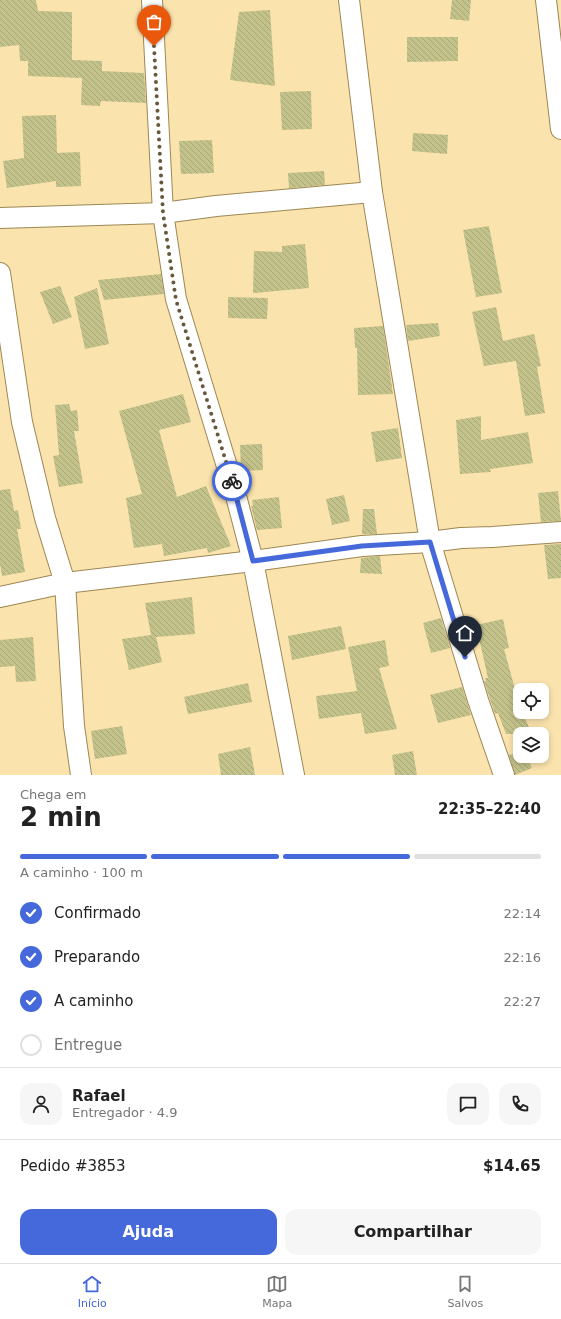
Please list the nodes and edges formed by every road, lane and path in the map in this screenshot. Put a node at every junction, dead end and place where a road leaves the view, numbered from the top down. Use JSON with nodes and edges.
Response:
{"nodes":[{"id":1,"x":152,"y":0,"type":"edge"},
{"id":2,"x":349,"y":0,"type":"edge"},
{"id":3,"x":546,"y":0,"type":"edge"},
{"id":4,"x":561,"y":129,"type":"edge"},
{"id":5,"x":372,"y":192,"type":"junction"},
{"id":6,"x":163,"y":213,"type":"junction"},
{"id":7,"x":0,"y":218,"type":"edge"},
{"id":8,"x":0,"y":273,"type":"edge"},
{"id":9,"x":561,"y":532,"type":"edge"},
{"id":10,"x":430,"y":542,"type":"junction"},
{"id":11,"x":253,"y":561,"type":"junction"},
{"id":12,"x":65,"y":583,"type":"junction"},
{"id":13,"x":0,"y":597,"type":"edge"},
{"id":14,"x":81,"y":775,"type":"edge"},
{"id":15,"x":294,"y":775,"type":"edge"},
{"id":16,"x":504,"y":775,"type":"edge"}],
"edges":[{"from":1,"to":6,"type":"street"},
{"from":2,"to":5,"type":"street"},
{"from":3,"to":4,"type":"street"},
{"from":5,"to":6,"type":"street"},
{"from":5,"to":10,"type":"street"},
{"from":6,"to":7,"type":"street"},
{"from":6,"to":11,"type":"street"},
{"from":8,"to":12,"type":"street"},
{"from":9,"to":10,"type":"street"},
{"from":10,"to":11,"type":"street"},
{"from":10,"to":16,"type":"street"},
{"from":11,"to":12,"type":"street"},
{"from":11,"to":15,"type":"street"},
{"from":12,"to":13,"type":"street"},
{"from":12,"to":14,"type":"street"}]}
